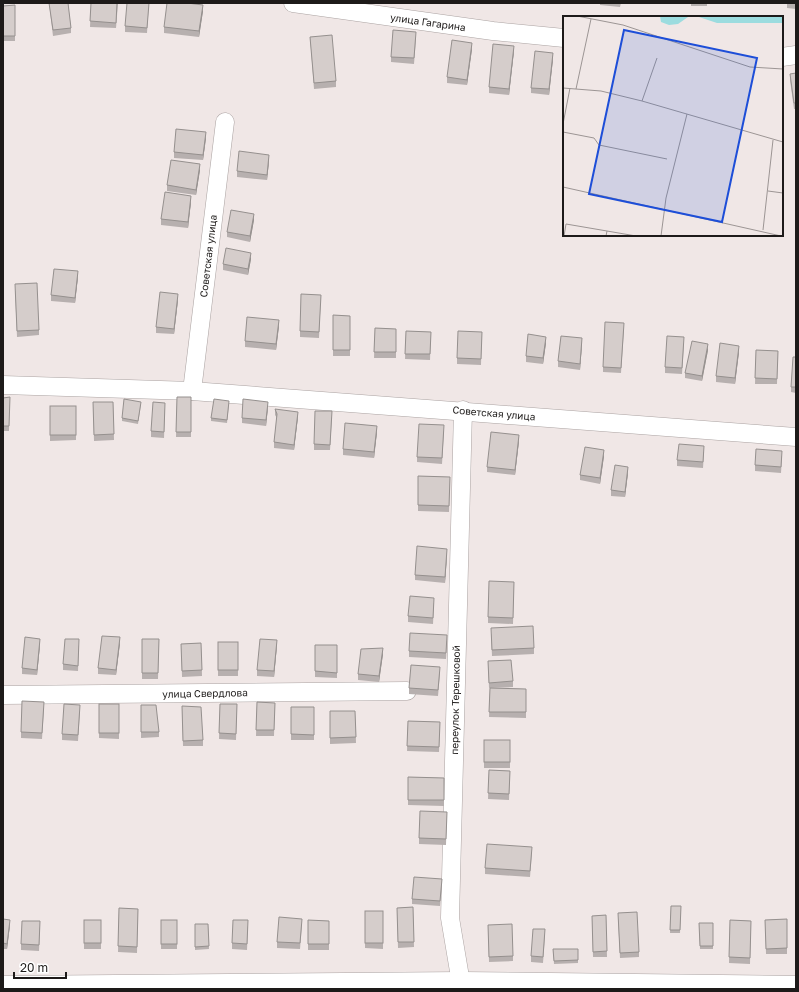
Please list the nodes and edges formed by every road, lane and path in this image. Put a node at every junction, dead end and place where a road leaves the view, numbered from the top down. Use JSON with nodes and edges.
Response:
{"nodes":[{"id":1,"x":293,"y":3,"type":"edge"},
{"id":2,"x":563,"y":38,"type":"edge"},
{"id":3,"x":796,"y":55,"type":"edge"},
{"id":4,"x":783,"y":57,"type":"edge"},
{"id":5,"x":225,"y":122,"type":"dead end"},
{"id":6,"x":3,"y":385,"type":"edge"},
{"id":7,"x":192,"y":391,"type":"junction"},
{"id":8,"x":463,"y":410,"type":"junction"},
{"id":9,"x":796,"y":437,"type":"edge"},
{"id":10,"x":407,"y":691,"type":"dead end"},
{"id":11,"x":3,"y":695,"type":"edge"},
{"id":12,"x":3,"y":985,"type":"edge"},
{"id":13,"x":462,"y":985,"type":"edge"},
{"id":14,"x":796,"y":985,"type":"edge"}],
"edges":[{"from":1,"to":2,"type":"street","name":"улица Гагарина"},
{"from":3,"to":4,"type":"street"},
{"from":5,"to":7,"type":"street","name":"Советская улица"},
{"from":6,"to":7,"type":"street","name":"Советская улица"},
{"from":7,"to":8,"type":"street","name":"Советская улица"},
{"from":8,"to":9,"type":"street","name":"Советская улица"},
{"from":8,"to":13,"type":"street","name":"переулок Терешковой"},
{"from":10,"to":11,"type":"street","name":"улица Свердлова"},
{"from":12,"to":13,"type":"street"},
{"from":13,"to":14,"type":"street"}]}
